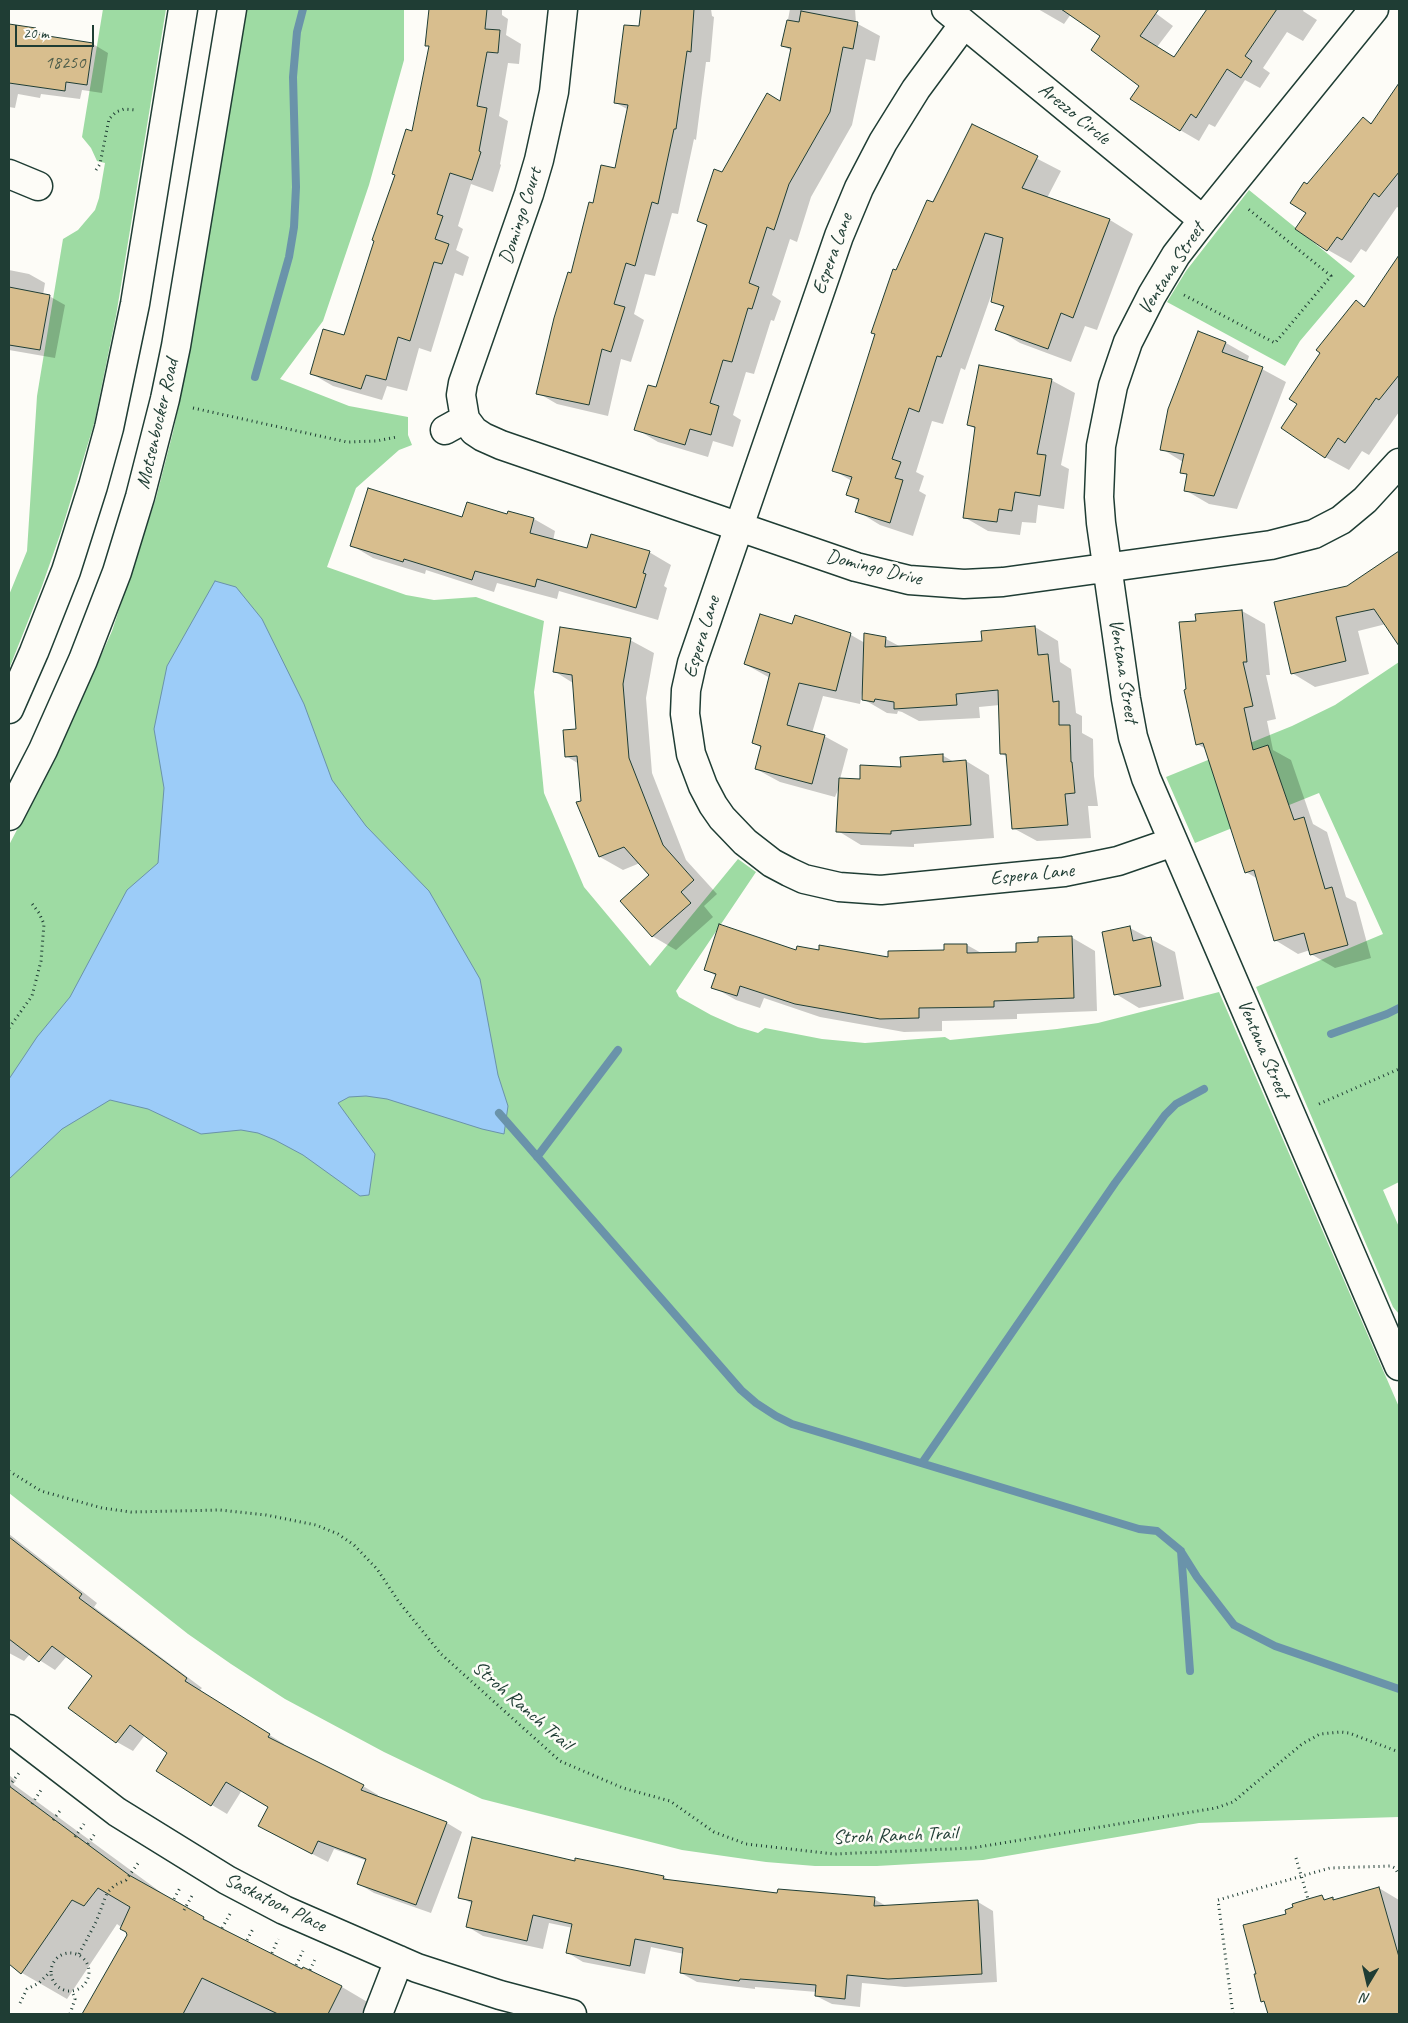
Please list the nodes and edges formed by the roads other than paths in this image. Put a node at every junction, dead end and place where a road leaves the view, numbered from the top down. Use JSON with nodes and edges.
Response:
{"nodes":[{"id":1,"x":183,"y":9,"type":"edge"},
{"id":2,"x":232,"y":9,"type":"edge"},
{"id":3,"x":563,"y":9,"type":"edge"},
{"id":4,"x":1374,"y":9,"type":"edge"},
{"id":5,"x":955,"y":16,"type":"edge"},
{"id":6,"x":9,"y":174,"type":"edge"},
{"id":7,"x":38,"y":186,"type":"dead end"},
{"id":8,"x":1203,"y":220,"type":"junction"},
{"id":9,"x":455,"y":424,"type":"joint"},
{"id":10,"x":1399,"y":463,"type":"edge"},
{"id":11,"x":738,"y":526,"type":"junction"},
{"id":12,"x":1107,"y":568,"type":"junction"},
{"id":13,"x":9,"y":709,"type":"edge"},
{"id":14,"x":9,"y":816,"type":"edge"},
{"id":15,"x":1173,"y":842,"type":"junction"},
{"id":16,"x":1397,"y":1356,"type":"edge"},
{"id":17,"x":9,"y":1729,"type":"edge"},
{"id":18,"x":400,"y":1960,"type":"junction"},
{"id":19,"x":378,"y":2014,"type":"edge"},
{"id":20,"x":572,"y":2014,"type":"edge"}],
"edges":[{"from":1,"to":13,"type":"street"},
{"from":2,"to":14,"type":"street","name":"Motsenbocker Road"},
{"from":3,"to":9,"type":"street","name":"Domingo Court"},
{"from":4,"to":8,"type":"street","name":"Ventana Street"},
{"from":5,"to":8,"type":"street","name":"Arezzo Circle"},
{"from":5,"to":11,"type":"street","name":"Espera Lane"},
{"from":6,"to":7,"type":"street"},
{"from":8,"to":12,"type":"street","name":"Ventana Street"},
{"from":9,"to":11,"type":"street","name":"Domingo Drive"},
{"from":10,"to":12,"type":"street","name":"Domingo Drive"},
{"from":11,"to":12,"type":"street","name":"Domingo Drive"},
{"from":11,"to":15,"type":"street","name":"Espera Lane"},
{"from":12,"to":15,"type":"street","name":"Ventana Street"},
{"from":15,"to":16,"type":"street","name":"Ventana Street"},
{"from":17,"to":18,"type":"street","name":"Saskatoon Place"},
{"from":18,"to":19,"type":"street"},
{"from":18,"to":20,"type":"street","name":"Saskatoon Place"}]}
